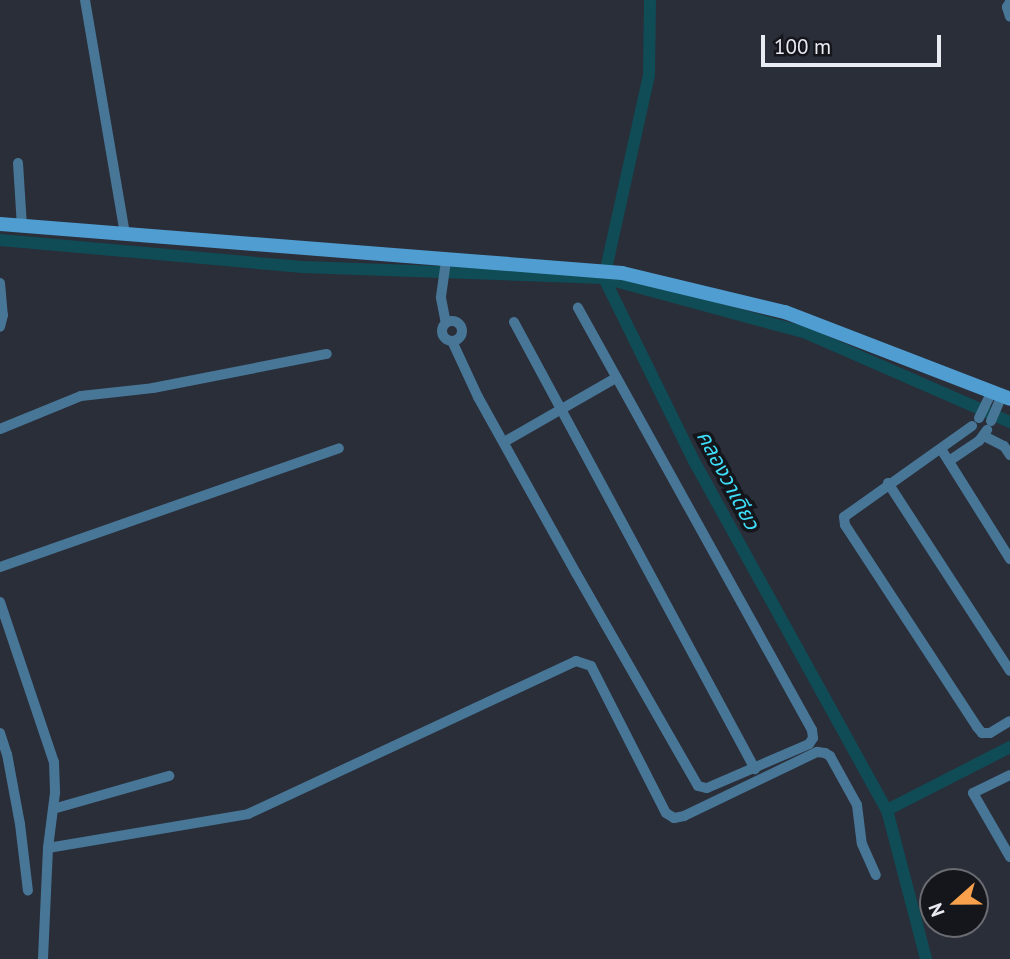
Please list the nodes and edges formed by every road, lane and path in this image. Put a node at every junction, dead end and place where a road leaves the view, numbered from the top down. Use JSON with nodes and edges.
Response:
{"nodes":[{"id":1,"x":85,"y":0,"type":"edge"},
{"id":2,"x":1010,"y":2,"type":"edge"},
{"id":3,"x":1010,"y":17,"type":"edge"},
{"id":4,"x":18,"y":163,"type":"dead end"},
{"id":5,"x":0,"y":224,"type":"edge"},
{"id":6,"x":22,"y":226,"type":"junction"},
{"id":7,"x":125,"y":233,"type":"junction"},
{"id":8,"x":446,"y":261,"type":"junction"},
{"id":9,"x":0,"y":283,"type":"edge"},
{"id":10,"x":578,"y":308,"type":"dead end"},
{"id":11,"x":514,"y":322,"type":"dead end"},
{"id":12,"x":446,"y":323,"type":"junction"},
{"id":13,"x":0,"y":327,"type":"edge"},
{"id":14,"x":452,"y":341,"type":"junction"},
{"id":15,"x":327,"y":354,"type":"dead end"},
{"id":16,"x":614,"y":379,"type":"junction"},
{"id":17,"x":998,"y":398,"type":"edge"},
{"id":18,"x":560,"y":408,"type":"junction"},
{"id":19,"x":0,"y":429,"type":"edge"},
{"id":20,"x":987,"y":429,"type":"junction"},
{"id":21,"x":504,"y":442,"type":"junction"},
{"id":22,"x":339,"y":447,"type":"dead end"},
{"id":23,"x":941,"y":449,"type":"junction"},
{"id":24,"x":1010,"y":456,"type":"edge"},
{"id":25,"x":949,"y":461,"type":"junction"},
{"id":26,"x":888,"y":483,"type":"junction"},
{"id":27,"x":1010,"y":559,"type":"edge"},
{"id":28,"x":0,"y":567,"type":"edge"},
{"id":29,"x":0,"y":602,"type":"edge"},
{"id":30,"x":1010,"y":671,"type":"edge"},
{"id":31,"x":1010,"y":721,"type":"edge"},
{"id":32,"x":0,"y":733,"type":"edge"},
{"id":33,"x":4,"y":755,"type":"edge"},
{"id":34,"x":755,"y":769,"type":"junction"},
{"id":35,"x":1010,"y":775,"type":"edge"},
{"id":36,"x":169,"y":776,"type":"dead end"},
{"id":37,"x":53,"y":809,"type":"junction"},
{"id":38,"x":48,"y":848,"type":"junction"},
{"id":39,"x":1010,"y":857,"type":"edge"},
{"id":40,"x":876,"y":875,"type":"dead end"},
{"id":41,"x":28,"y":891,"type":"dead end"},
{"id":42,"x":43,"y":959,"type":"edge"}],
"edges":[{"from":1,"to":7,"type":"street"},
{"from":2,"to":3,"type":"street"},
{"from":4,"to":6,"type":"street"},
{"from":5,"to":6,"type":"street"},
{"from":6,"to":7,"type":"street"},
{"from":7,"to":8,"type":"street"},
{"from":8,"to":12,"type":"street"},
{"from":8,"to":17,"type":"street"},
{"from":9,"to":13,"type":"street"},
{"from":10,"to":16,"type":"street"},
{"from":11,"to":18,"type":"street"},
{"from":12,"to":14,"type":"street"},
{"from":12,"to":14,"type":"street"},
{"from":14,"to":21,"type":"street"},
{"from":15,"to":19,"type":"street"},
{"from":16,"to":18,"type":"street"},
{"from":16,"to":34,"type":"street"},
{"from":17,"to":20,"type":"street"},
{"from":17,"to":23,"type":"street"},
{"from":18,"to":21,"type":"street"},
{"from":18,"to":34,"type":"street"},
{"from":20,"to":24,"type":"street"},
{"from":20,"to":25,"type":"street"},
{"from":21,"to":34,"type":"street"},
{"from":22,"to":28,"type":"street"},
{"from":23,"to":25,"type":"street"},
{"from":23,"to":26,"type":"street"},
{"from":25,"to":27,"type":"street"},
{"from":26,"to":30,"type":"street"},
{"from":26,"to":31,"type":"street"},
{"from":29,"to":37,"type":"street"},
{"from":32,"to":33,"type":"street"},
{"from":33,"to":41,"type":"street"},
{"from":35,"to":39,"type":"street"},
{"from":36,"to":37,"type":"street"},
{"from":37,"to":38,"type":"street"},
{"from":38,"to":40,"type":"street"},
{"from":38,"to":42,"type":"street"}]}
